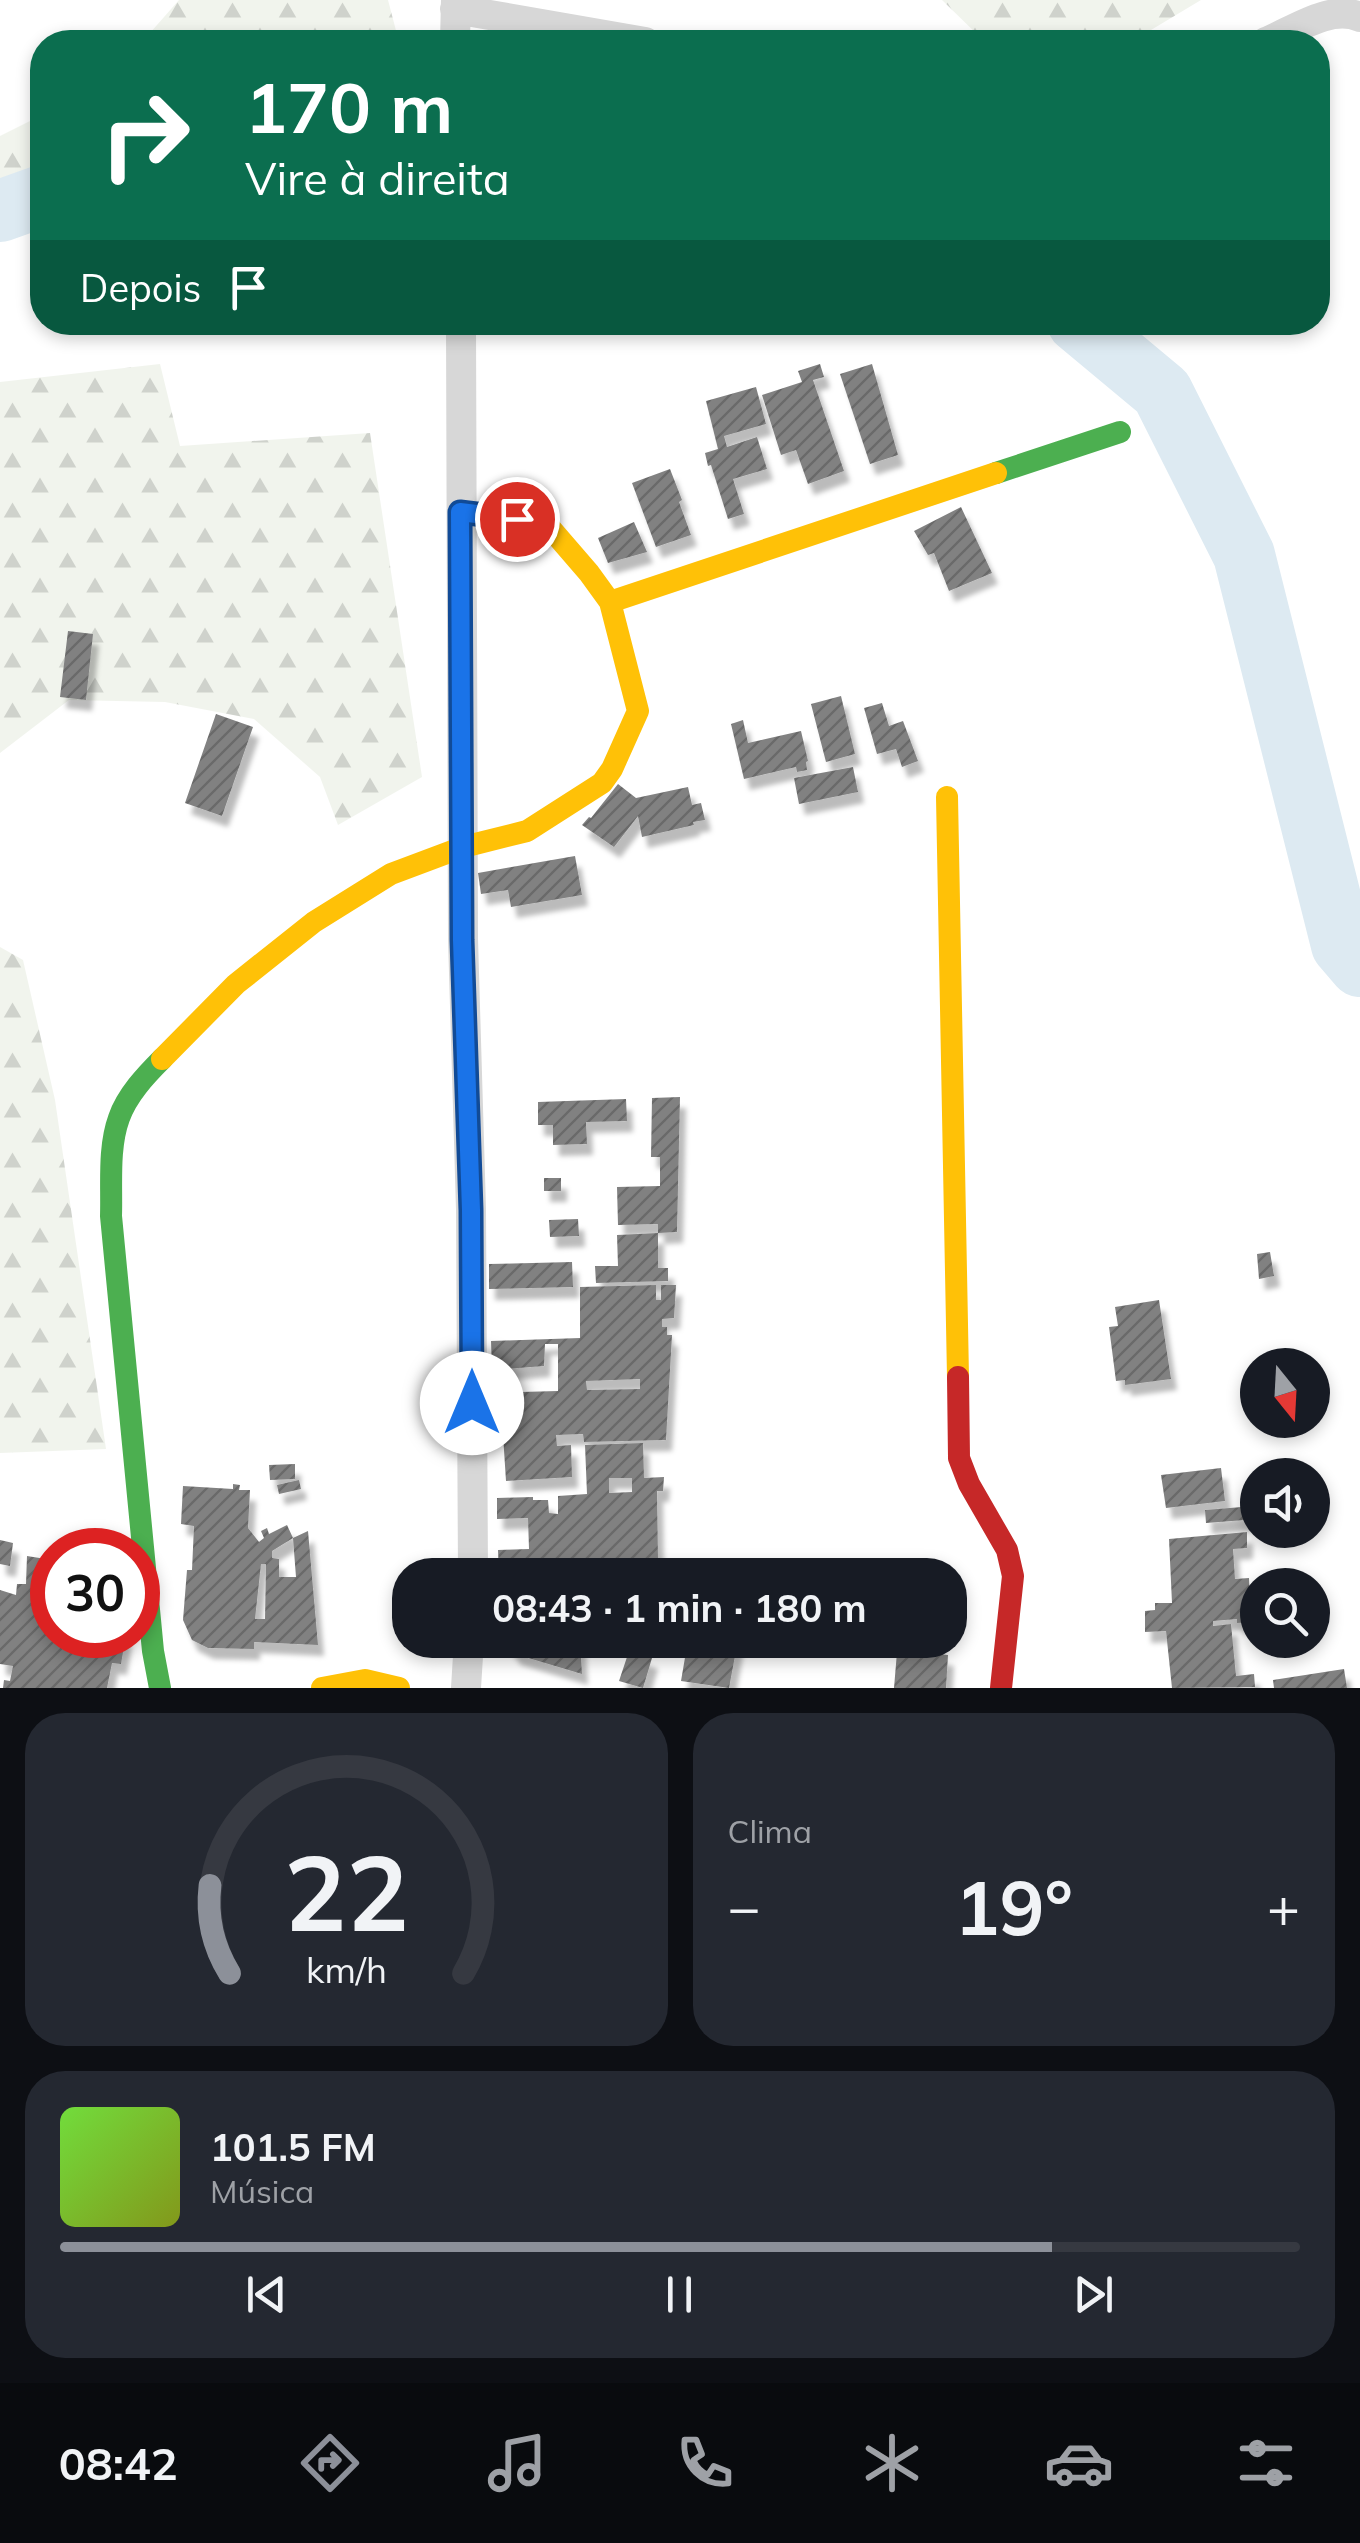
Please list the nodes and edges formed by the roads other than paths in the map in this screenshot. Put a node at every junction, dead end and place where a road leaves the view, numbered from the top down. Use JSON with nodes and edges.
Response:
{"nodes":[{"id":1,"x":1360,"y":17,"type":"edge"},
{"id":2,"x":455,"y":21,"type":"edge"},
{"id":3,"x":536,"y":30,"type":"edge"},
{"id":4,"x":1292,"y":30,"type":"edge"},
{"id":5,"x":461,"y":335,"type":"edge"},
{"id":6,"x":1120,"y":432,"type":"dead end"},
{"id":7,"x":460,"y":512,"type":"junction"},
{"id":8,"x":610,"y":602,"type":"junction"},
{"id":9,"x":947,"y":797,"type":"dead end"},
{"id":10,"x":463,"y":848,"type":"junction"},
{"id":11,"x":472,"y":1558,"type":"edge"},
{"id":12,"x":468,"y":1658,"type":"edge"},
{"id":13,"x":160,"y":1688,"type":"edge"},
{"id":14,"x":322,"y":1688,"type":"edge"},
{"id":15,"x":399,"y":1688,"type":"edge"},
{"id":16,"x":466,"y":1688,"type":"edge"},
{"id":17,"x":1001,"y":1688,"type":"edge"}],
"edges":[{"from":1,"to":4,"type":"street"},
{"from":2,"to":3,"type":"street"},
{"from":5,"to":7,"type":"street"},
{"from":6,"to":8,"type":"street"},
{"from":7,"to":8,"type":"street"},
{"from":7,"to":10,"type":"street"},
{"from":8,"to":10,"type":"street"},
{"from":9,"to":17,"type":"street"},
{"from":10,"to":11,"type":"street"},
{"from":10,"to":13,"type":"street"},
{"from":12,"to":16,"type":"street"},
{"from":14,"to":15,"type":"street"}]}
